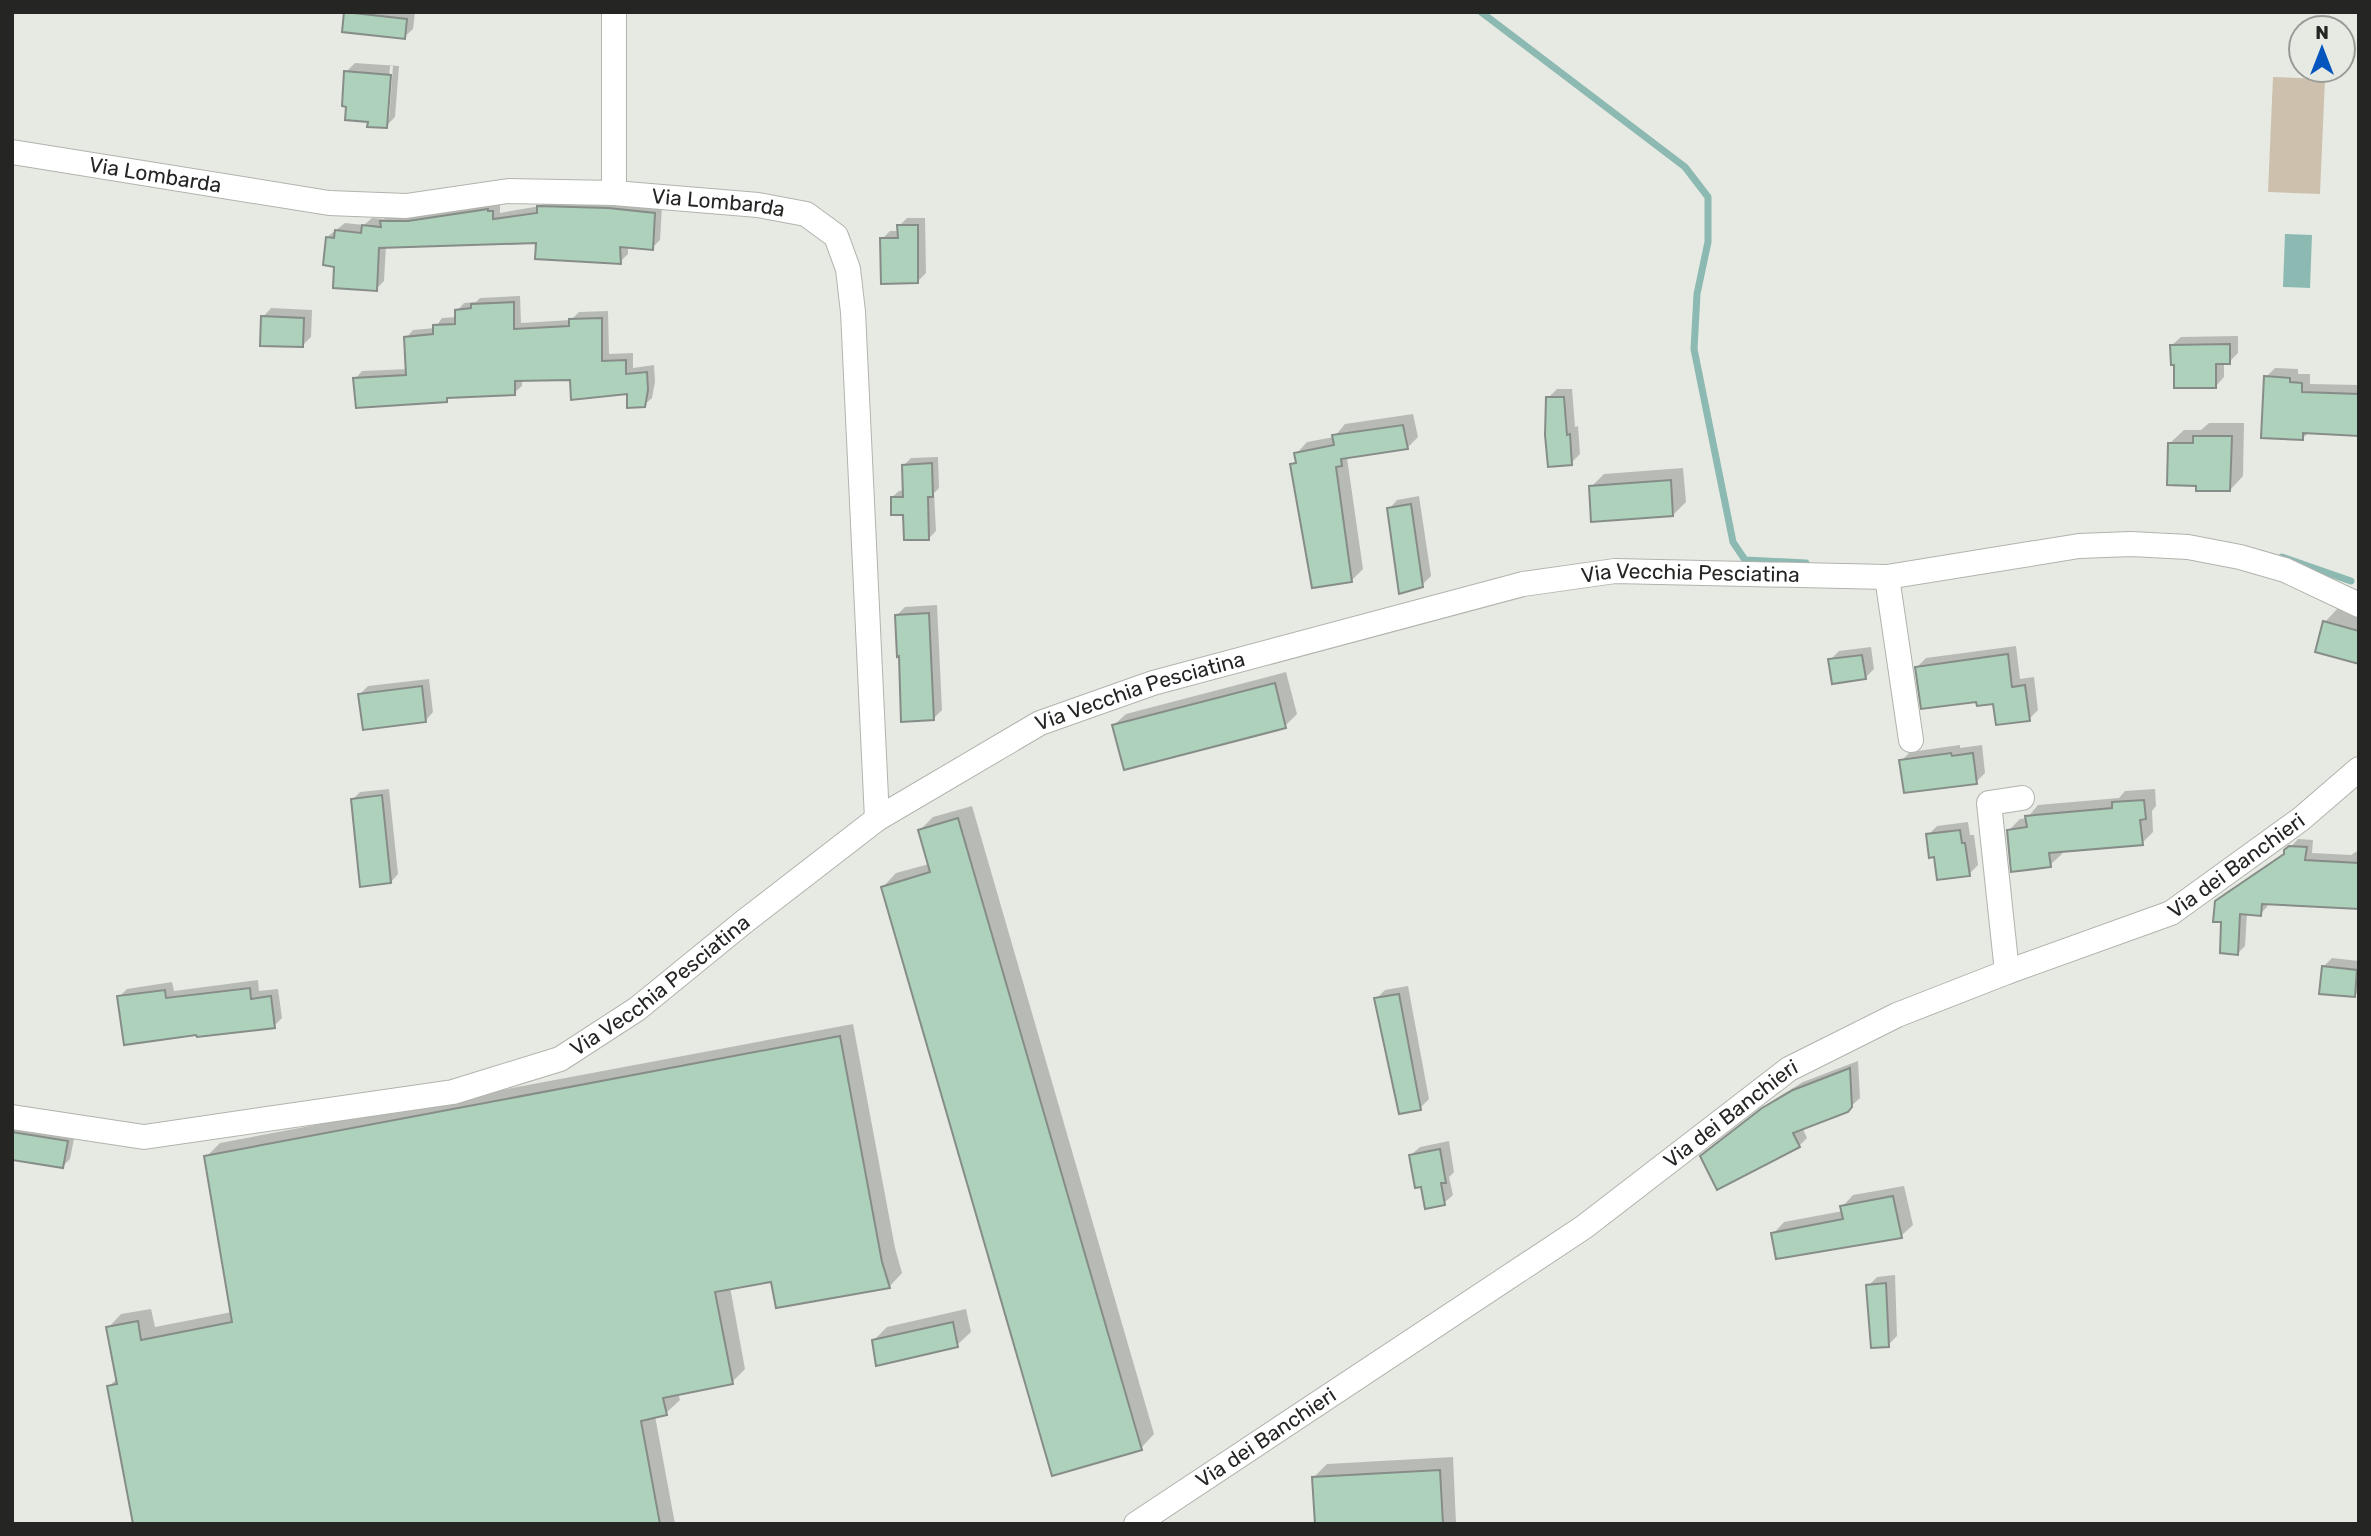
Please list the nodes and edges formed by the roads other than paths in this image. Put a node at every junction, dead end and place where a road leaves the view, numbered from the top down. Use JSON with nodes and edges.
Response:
{"nodes":[{"id":1,"x":614,"y":12,"type":"edge"},
{"id":2,"x":12,"y":152,"type":"edge"},
{"id":3,"x":614,"y":193,"type":"junction"},
{"id":4,"x":1887,"y":578,"type":"junction"},
{"id":5,"x":2359,"y":605,"type":"edge"},
{"id":6,"x":1911,"y":740,"type":"dead end"},
{"id":7,"x":2359,"y":769,"type":"edge"},
{"id":8,"x":2022,"y":799,"type":"dead end"},
{"id":9,"x":877,"y":819,"type":"junction"},
{"id":10,"x":2007,"y":972,"type":"junction"},
{"id":11,"x":12,"y":1117,"type":"edge"},
{"id":12,"x":1136,"y":1524,"type":"edge"}],
"edges":[{"from":1,"to":3,"type":"street"},
{"from":2,"to":3,"type":"street","name":"Via Lombarda"},
{"from":3,"to":9,"type":"street","name":"Via Lombarda"},
{"from":4,"to":5,"type":"street","name":"Via Vecchia Pesciatina"},
{"from":4,"to":6,"type":"street"},
{"from":4,"to":9,"type":"street","name":"Via Vecchia Pesciatina"},
{"from":7,"to":10,"type":"street","name":"Via dei Banchieri"},
{"from":8,"to":10,"type":"street"},
{"from":9,"to":11,"type":"street","name":"Via Vecchia Pesciatina"},
{"from":10,"to":12,"type":"street","name":"Via dei Banchieri"}]}
